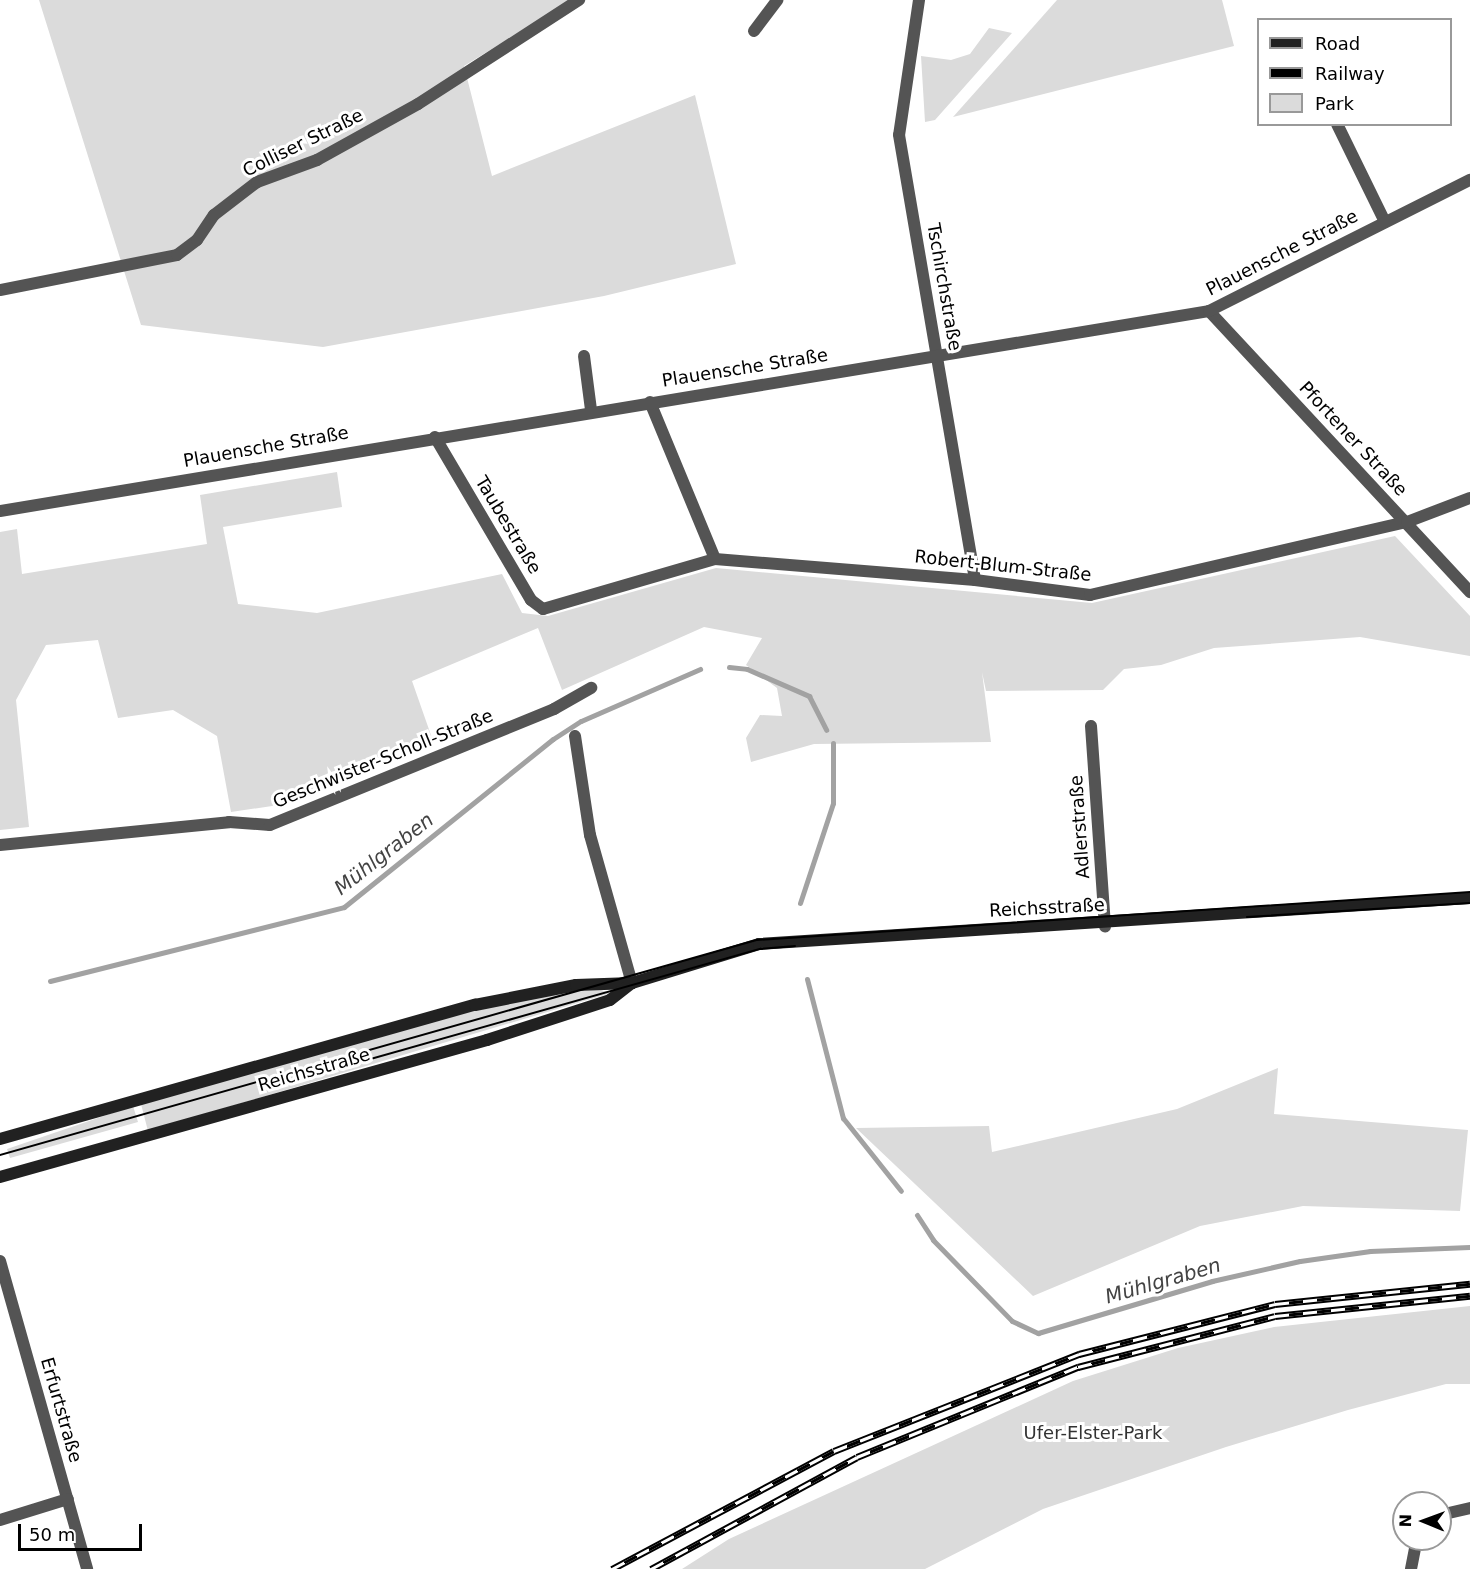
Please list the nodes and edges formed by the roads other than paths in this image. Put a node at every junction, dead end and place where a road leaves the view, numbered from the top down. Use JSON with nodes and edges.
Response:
{"nodes":[{"id":1,"x":579,"y":0,"type":"edge"},
{"id":2,"x":777,"y":0,"type":"edge"},
{"id":3,"x":919,"y":0,"type":"edge"},
{"id":4,"x":754,"y":31,"type":"dead end"},
{"id":5,"x":1338,"y":126,"type":"edge"},
{"id":6,"x":1470,"y":180,"type":"edge"},
{"id":7,"x":1384,"y":222,"type":"junction"},
{"id":8,"x":0,"y":290,"type":"edge"},
{"id":9,"x":1209,"y":311,"type":"junction"},
{"id":10,"x":937,"y":355,"type":"junction"},
{"id":11,"x":584,"y":356,"type":"dead end"},
{"id":12,"x":650,"y":402,"type":"junction"},
{"id":13,"x":591,"y":410,"type":"junction"},
{"id":14,"x":435,"y":437,"type":"junction"},
{"id":15,"x":1470,"y":498,"type":"edge"},
{"id":16,"x":0,"y":511,"type":"edge"},
{"id":17,"x":1407,"y":522,"type":"junction"},
{"id":18,"x":715,"y":559,"type":"junction"},
{"id":19,"x":975,"y":580,"type":"junction"},
{"id":20,"x":1470,"y":592,"type":"edge"},
{"id":21,"x":563,"y":606,"type":"joint"},
{"id":22,"x":591,"y":688,"type":"dead end"},
{"id":23,"x":1091,"y":726,"type":"dead end"},
{"id":24,"x":575,"y":736,"type":"dead end"},
{"id":25,"x":0,"y":844,"type":"edge"},
{"id":26,"x":1470,"y":898,"type":"edge"},
{"id":27,"x":1105,"y":925,"type":"junction"},
{"id":28,"x":632,"y":983,"type":"junction"},
{"id":29,"x":0,"y":1139,"type":"edge"},
{"id":30,"x":0,"y":1177,"type":"edge"},
{"id":31,"x":0,"y":1261,"type":"edge"},
{"id":32,"x":68,"y":1499,"type":"junction"},
{"id":33,"x":1470,"y":1508,"type":"edge"},
{"id":34,"x":1452,"y":1512,"type":"edge"},
{"id":35,"x":0,"y":1520,"type":"edge"},
{"id":36,"x":1415,"y":1551,"type":"edge"},
{"id":37,"x":87,"y":1569,"type":"edge"},
{"id":38,"x":1411,"y":1569,"type":"edge"}],
"edges":[{"from":1,"to":8,"type":"street","name":"Colliser Straße"},
{"from":2,"to":4,"type":"street"},
{"from":3,"to":10,"type":"street","name":"Tschirchstraße"},
{"from":5,"to":7,"type":"street"},
{"from":6,"to":7,"type":"street","name":"Plauensche Straße"},
{"from":7,"to":9,"type":"street","name":"Plauensche Straße"},
{"from":9,"to":10,"type":"street","name":"Plauensche Straße"},
{"from":9,"to":17,"type":"street","name":"Pfortener Straße"},
{"from":10,"to":12,"type":"street","name":"Plauensche Straße"},
{"from":10,"to":19,"type":"street","name":"Tschirchstraße"},
{"from":11,"to":13,"type":"street"},
{"from":12,"to":13,"type":"street","name":"Plauensche Straße"},
{"from":12,"to":18,"type":"street"},
{"from":13,"to":14,"type":"street","name":"Plauensche Straße"},
{"from":14,"to":16,"type":"street","name":"Plauensche Straße"},
{"from":14,"to":21,"type":"street","name":"Taubestraße"},
{"from":15,"to":17,"type":"street","name":"Robert-Blum-Straße"},
{"from":17,"to":19,"type":"street","name":"Robert-Blum-Straße"},
{"from":17,"to":20,"type":"street","name":"Pfortener Straße"},
{"from":18,"to":19,"type":"street","name":"Robert-Blum-Straße"},
{"from":18,"to":21,"type":"street","name":"Robert-Blum-Straße"},
{"from":22,"to":25,"type":"street","name":"Geschwister-Scholl-Straße"},
{"from":23,"to":27,"type":"street","name":"Adlerstraße"},
{"from":24,"to":28,"type":"street"},
{"from":26,"to":27,"type":"main road","name":"Reichsstraße"},
{"from":27,"to":28,"type":"main road","name":"Reichsstraße"},
{"from":28,"to":29,"type":"main road","name":"Reichsstraße"},
{"from":28,"to":30,"type":"main road","name":"Reichsstraße"},
{"from":31,"to":32,"type":"street","name":"Erfurtstraße"},
{"from":32,"to":35,"type":"street"},
{"from":32,"to":37,"type":"street","name":"Erfurtstraße"},
{"from":33,"to":34,"type":"street"},
{"from":36,"to":38,"type":"street"}]}
